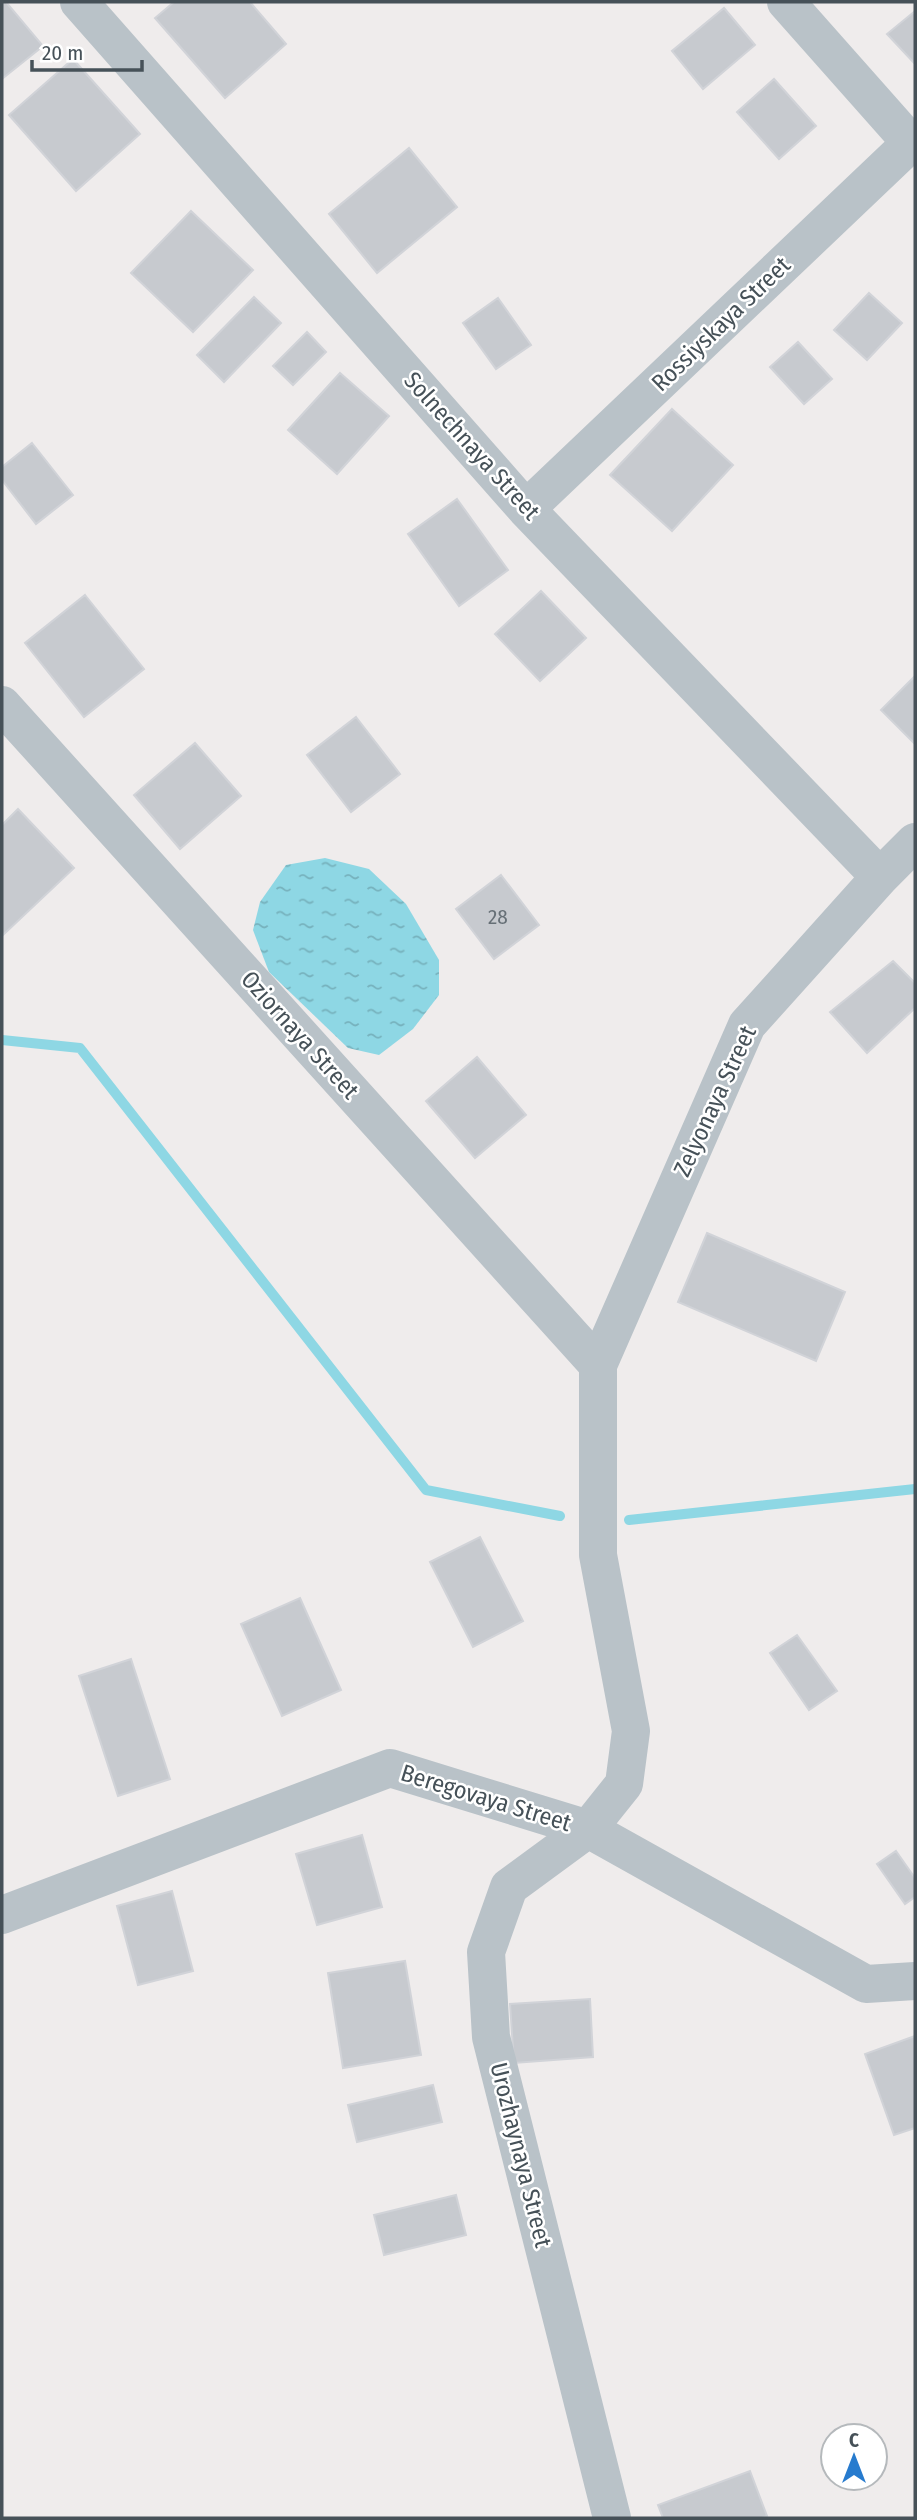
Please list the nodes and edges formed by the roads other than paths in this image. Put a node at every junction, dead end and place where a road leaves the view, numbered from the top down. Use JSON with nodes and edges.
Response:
{"nodes":[{"id":1,"x":79,"y":2,"type":"edge"},
{"id":2,"x":786,"y":2,"type":"edge"},
{"id":3,"x":913,"y":141,"type":"edge"},
{"id":4,"x":526,"y":509,"type":"junction"},
{"id":5,"x":2,"y":705,"type":"edge"},
{"id":6,"x":915,"y":842,"type":"edge"},
{"id":7,"x":880,"y":877,"type":"junction"},
{"id":8,"x":598,"y":1365,"type":"junction"},
{"id":9,"x":588,"y":1829,"type":"junction"},
{"id":10,"x":2,"y":1915,"type":"edge"},
{"id":11,"x":915,"y":1981,"type":"edge"},
{"id":12,"x":612,"y":2518,"type":"edge"}],
"edges":[{"from":1,"to":4,"type":"street","name":"Solnechnaya Street"},
{"from":2,"to":3,"type":"street"},
{"from":3,"to":4,"type":"street","name":"Rossiyskaya Street"},
{"from":4,"to":7,"type":"street","name":"Solnechnaya Street"},
{"from":5,"to":8,"type":"street","name":"Oziornaya Street"},
{"from":6,"to":7,"type":"street","name":"Zelyonaya Street"},
{"from":7,"to":8,"type":"street","name":"Zelyonaya Street"},
{"from":8,"to":9,"type":"street","name":"Urozhaynaya Street"},
{"from":9,"to":10,"type":"street","name":"Beregovaya Street"},
{"from":9,"to":11,"type":"street","name":"Beregovaya Street"},
{"from":9,"to":12,"type":"street","name":"Urozhaynaya Street"}]}
